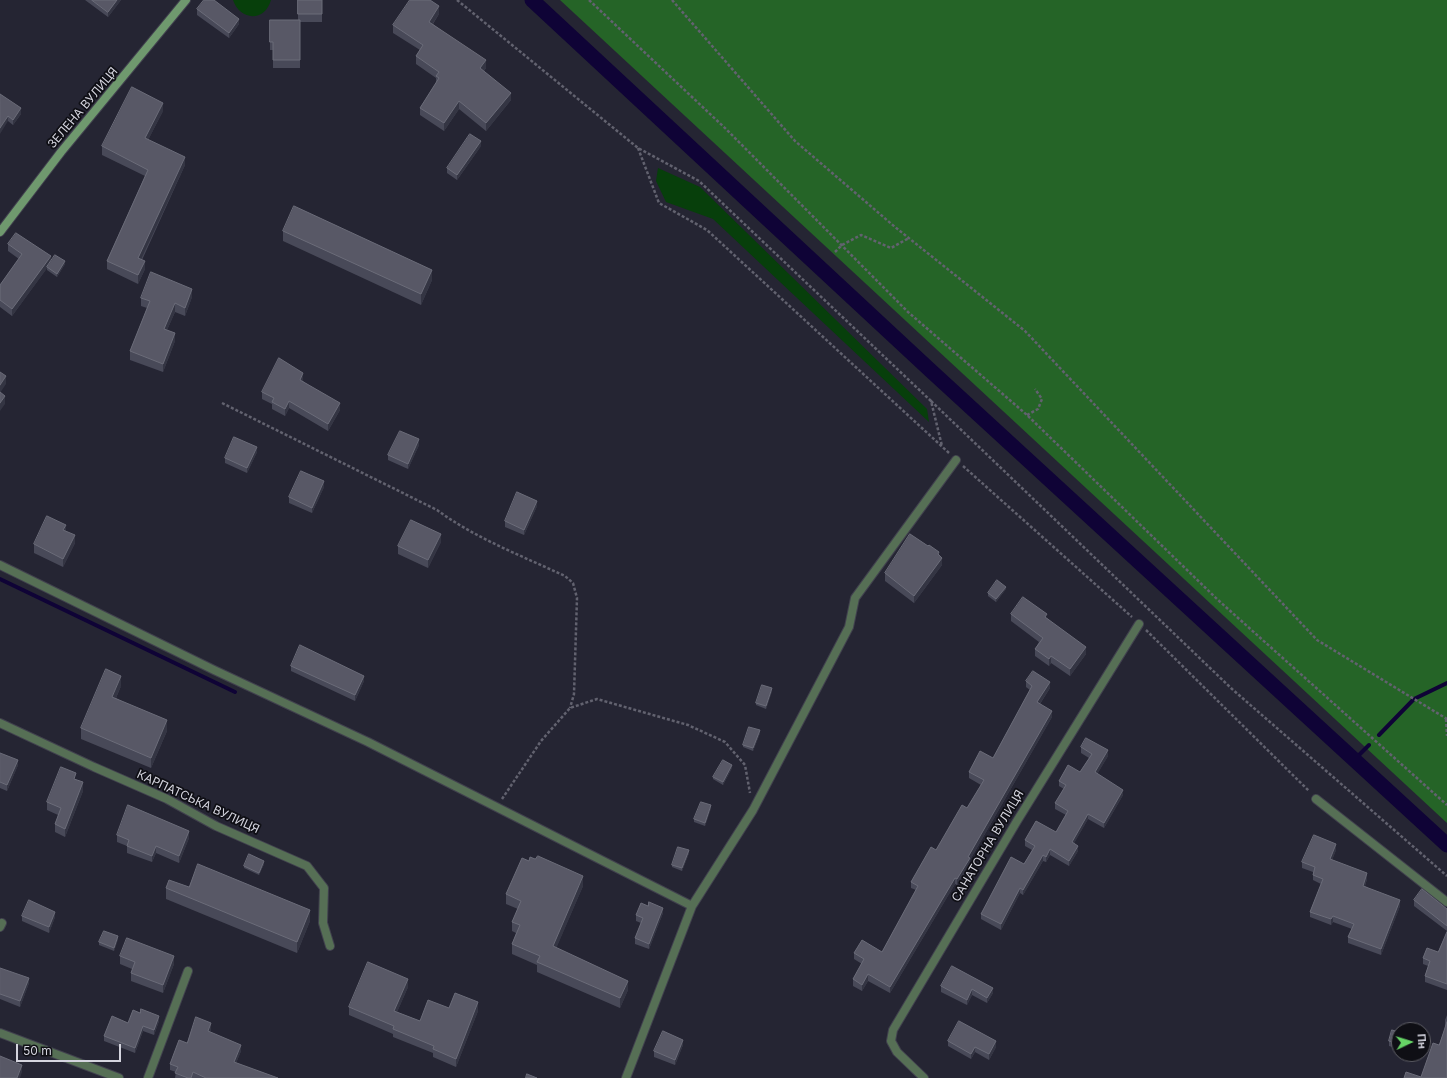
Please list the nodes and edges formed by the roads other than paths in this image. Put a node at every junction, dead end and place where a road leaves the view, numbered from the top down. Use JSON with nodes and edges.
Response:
{"nodes":[{"id":1,"x":186,"y":0,"type":"edge"},
{"id":2,"x":0,"y":232,"type":"edge"},
{"id":3,"x":956,"y":460,"type":"road end"},
{"id":4,"x":0,"y":565,"type":"edge"},
{"id":5,"x":1139,"y":624,"type":"dead end"},
{"id":6,"x":0,"y":723,"type":"edge"},
{"id":7,"x":1316,"y":799,"type":"dead end"},
{"id":8,"x":1447,"y":902,"type":"edge"},
{"id":9,"x":692,"y":906,"type":"junction"},
{"id":10,"x":330,"y":946,"type":"dead end"},
{"id":11,"x":188,"y":971,"type":"dead end"},
{"id":12,"x":0,"y":1032,"type":"edge"},
{"id":13,"x":119,"y":1078,"type":"edge"},
{"id":14,"x":148,"y":1078,"type":"edge"},
{"id":15,"x":626,"y":1078,"type":"edge"},
{"id":16,"x":924,"y":1078,"type":"edge"}],
"edges":[{"from":1,"to":2,"type":"street","name":"ЗЕЛЕНА ВУЛИЦЯ"},
{"from":3,"to":9,"type":"street"},
{"from":4,"to":9,"type":"street"},
{"from":5,"to":16,"type":"street","name":"САНАТОРНА ВУЛИЦЯ"},
{"from":6,"to":10,"type":"street","name":"КАРПАТСЬКА ВУЛИЦЯ"},
{"from":7,"to":8,"type":"street"},
{"from":9,"to":15,"type":"street"},
{"from":11,"to":14,"type":"street"},
{"from":12,"to":13,"type":"street"}]}
